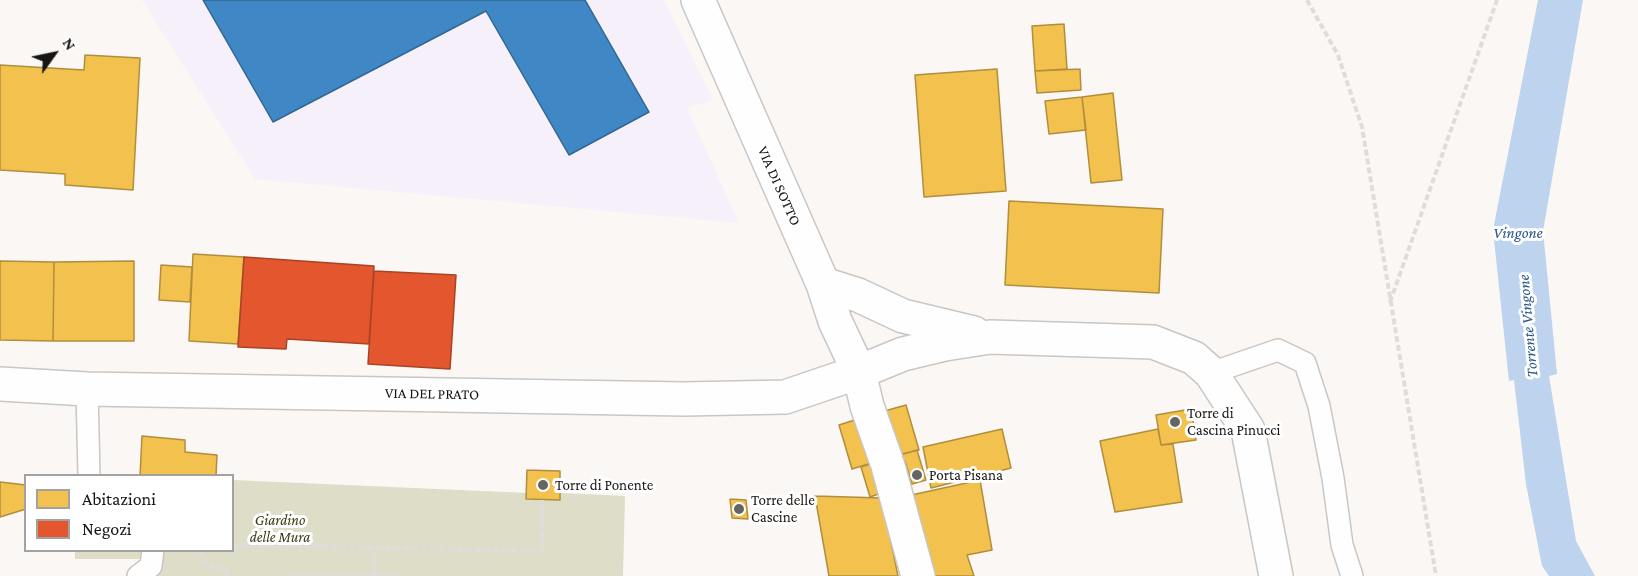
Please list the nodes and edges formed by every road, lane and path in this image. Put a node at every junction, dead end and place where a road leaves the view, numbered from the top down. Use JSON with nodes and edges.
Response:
{"nodes":[{"id":1,"x":698,"y":0,"type":"edge"},
{"id":2,"x":1307,"y":0,"type":"edge"},
{"id":3,"x":1497,"y":0,"type":"edge"},
{"id":4,"x":823,"y":284,"type":"junction"},
{"id":5,"x":1390,"y":303,"type":"junction"},
{"id":6,"x":990,"y":337,"type":"junction"},
{"id":7,"x":859,"y":372,"type":"junction"},
{"id":8,"x":1211,"y":373,"type":"junction"},
{"id":9,"x":0,"y":384,"type":"edge"},
{"id":10,"x":87,"y":388,"type":"junction"},
{"id":11,"x":88,"y":474,"type":"edge"},
{"id":12,"x":542,"y":500,"type":"dead end"},
{"id":13,"x":234,"y":545,"type":"edge"},
{"id":14,"x":374,"y":550,"type":"junction"},
{"id":15,"x":153,"y":552,"type":"edge"},
{"id":16,"x":201,"y":552,"type":"edge"},
{"id":17,"x":138,"y":576,"type":"edge"},
{"id":18,"x":228,"y":576,"type":"edge"},
{"id":19,"x":285,"y":576,"type":"edge"},
{"id":20,"x":374,"y":576,"type":"edge"},
{"id":21,"x":406,"y":576,"type":"edge"},
{"id":22,"x":918,"y":576,"type":"edge"},
{"id":23,"x":1276,"y":576,"type":"edge"},
{"id":24,"x":1352,"y":576,"type":"edge"},
{"id":25,"x":1436,"y":576,"type":"edge"}],
"edges":[{"from":1,"to":4,"type":"street","name":"VIA DI SOTTO"},
{"from":2,"to":5,"type":"path"},
{"from":3,"to":5,"type":"path"},
{"from":4,"to":6,"type":"street"},
{"from":4,"to":7,"type":"street","name":"VIA DI SOTTO"},
{"from":5,"to":25,"type":"path"},
{"from":6,"to":7,"type":"street","name":"VIA DEL PRATO"},
{"from":6,"to":8,"type":"street"},
{"from":7,"to":10,"type":"street","name":"VIA DEL PRATO"},
{"from":7,"to":22,"type":"street","name":"VIA DI SOTTO"},
{"from":8,"to":23,"type":"street"},
{"from":8,"to":24,"type":"lane"},
{"from":9,"to":10,"type":"street","name":"VIA DEL PRATO"},
{"from":10,"to":11,"type":"lane"},
{"from":12,"to":14,"type":"path"},
{"from":13,"to":14,"type":"path"},
{"from":14,"to":20,"type":"path"},
{"from":15,"to":17,"type":"lane"},
{"from":16,"to":18,"type":"path"},
{"from":19,"to":20,"type":"path"},
{"from":20,"to":21,"type":"path"}]}
